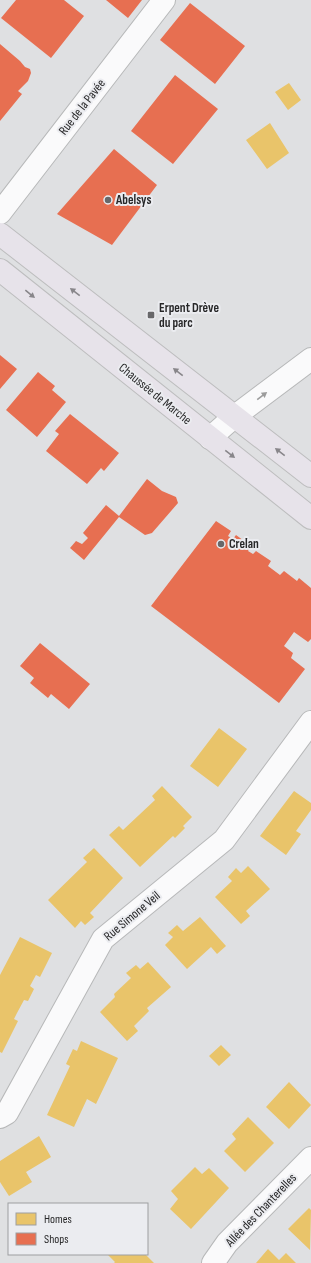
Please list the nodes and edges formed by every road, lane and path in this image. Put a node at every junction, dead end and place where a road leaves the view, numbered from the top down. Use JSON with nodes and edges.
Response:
{"nodes":[{"id":1,"x":164,"y":0,"type":"edge"},
{"id":2,"x":0,"y":213,"type":"edge"},
{"id":3,"x":0,"y":234,"type":"edge"},
{"id":4,"x":0,"y":270,"type":"edge"},
{"id":5,"x":311,"y":360,"type":"edge"},
{"id":6,"x":235,"y":416,"type":"junction"},
{"id":7,"x":210,"y":438,"type":"junction"},
{"id":8,"x":311,"y":476,"type":"edge"},
{"id":9,"x":311,"y":518,"type":"edge"},
{"id":10,"x":311,"y":722,"type":"edge"},
{"id":11,"x":0,"y":1117,"type":"edge"},
{"id":12,"x":311,"y":1158,"type":"edge"},
{"id":13,"x":213,"y":1263,"type":"edge"}],
"edges":[{"from":1,"to":2,"type":"street","name":"Rue de la Pavée"},
{"from":6,"to":3,"type":"main road","one_way":true},
{"from":4,"to":7,"type":"main road","name":"Chaussée de Marche","one_way":true},
{"from":6,"to":5,"type":"street","one_way":true},
{"from":6,"to":7,"type":"street"},
{"from":8,"to":6,"type":"main road","one_way":true},
{"from":7,"to":9,"type":"main road","name":"Chaussée de Marche","one_way":true},
{"from":10,"to":11,"type":"street","name":"Rue Simone Veil"},
{"from":12,"to":13,"type":"street","name":"Allée des Chanterelles"}]}
